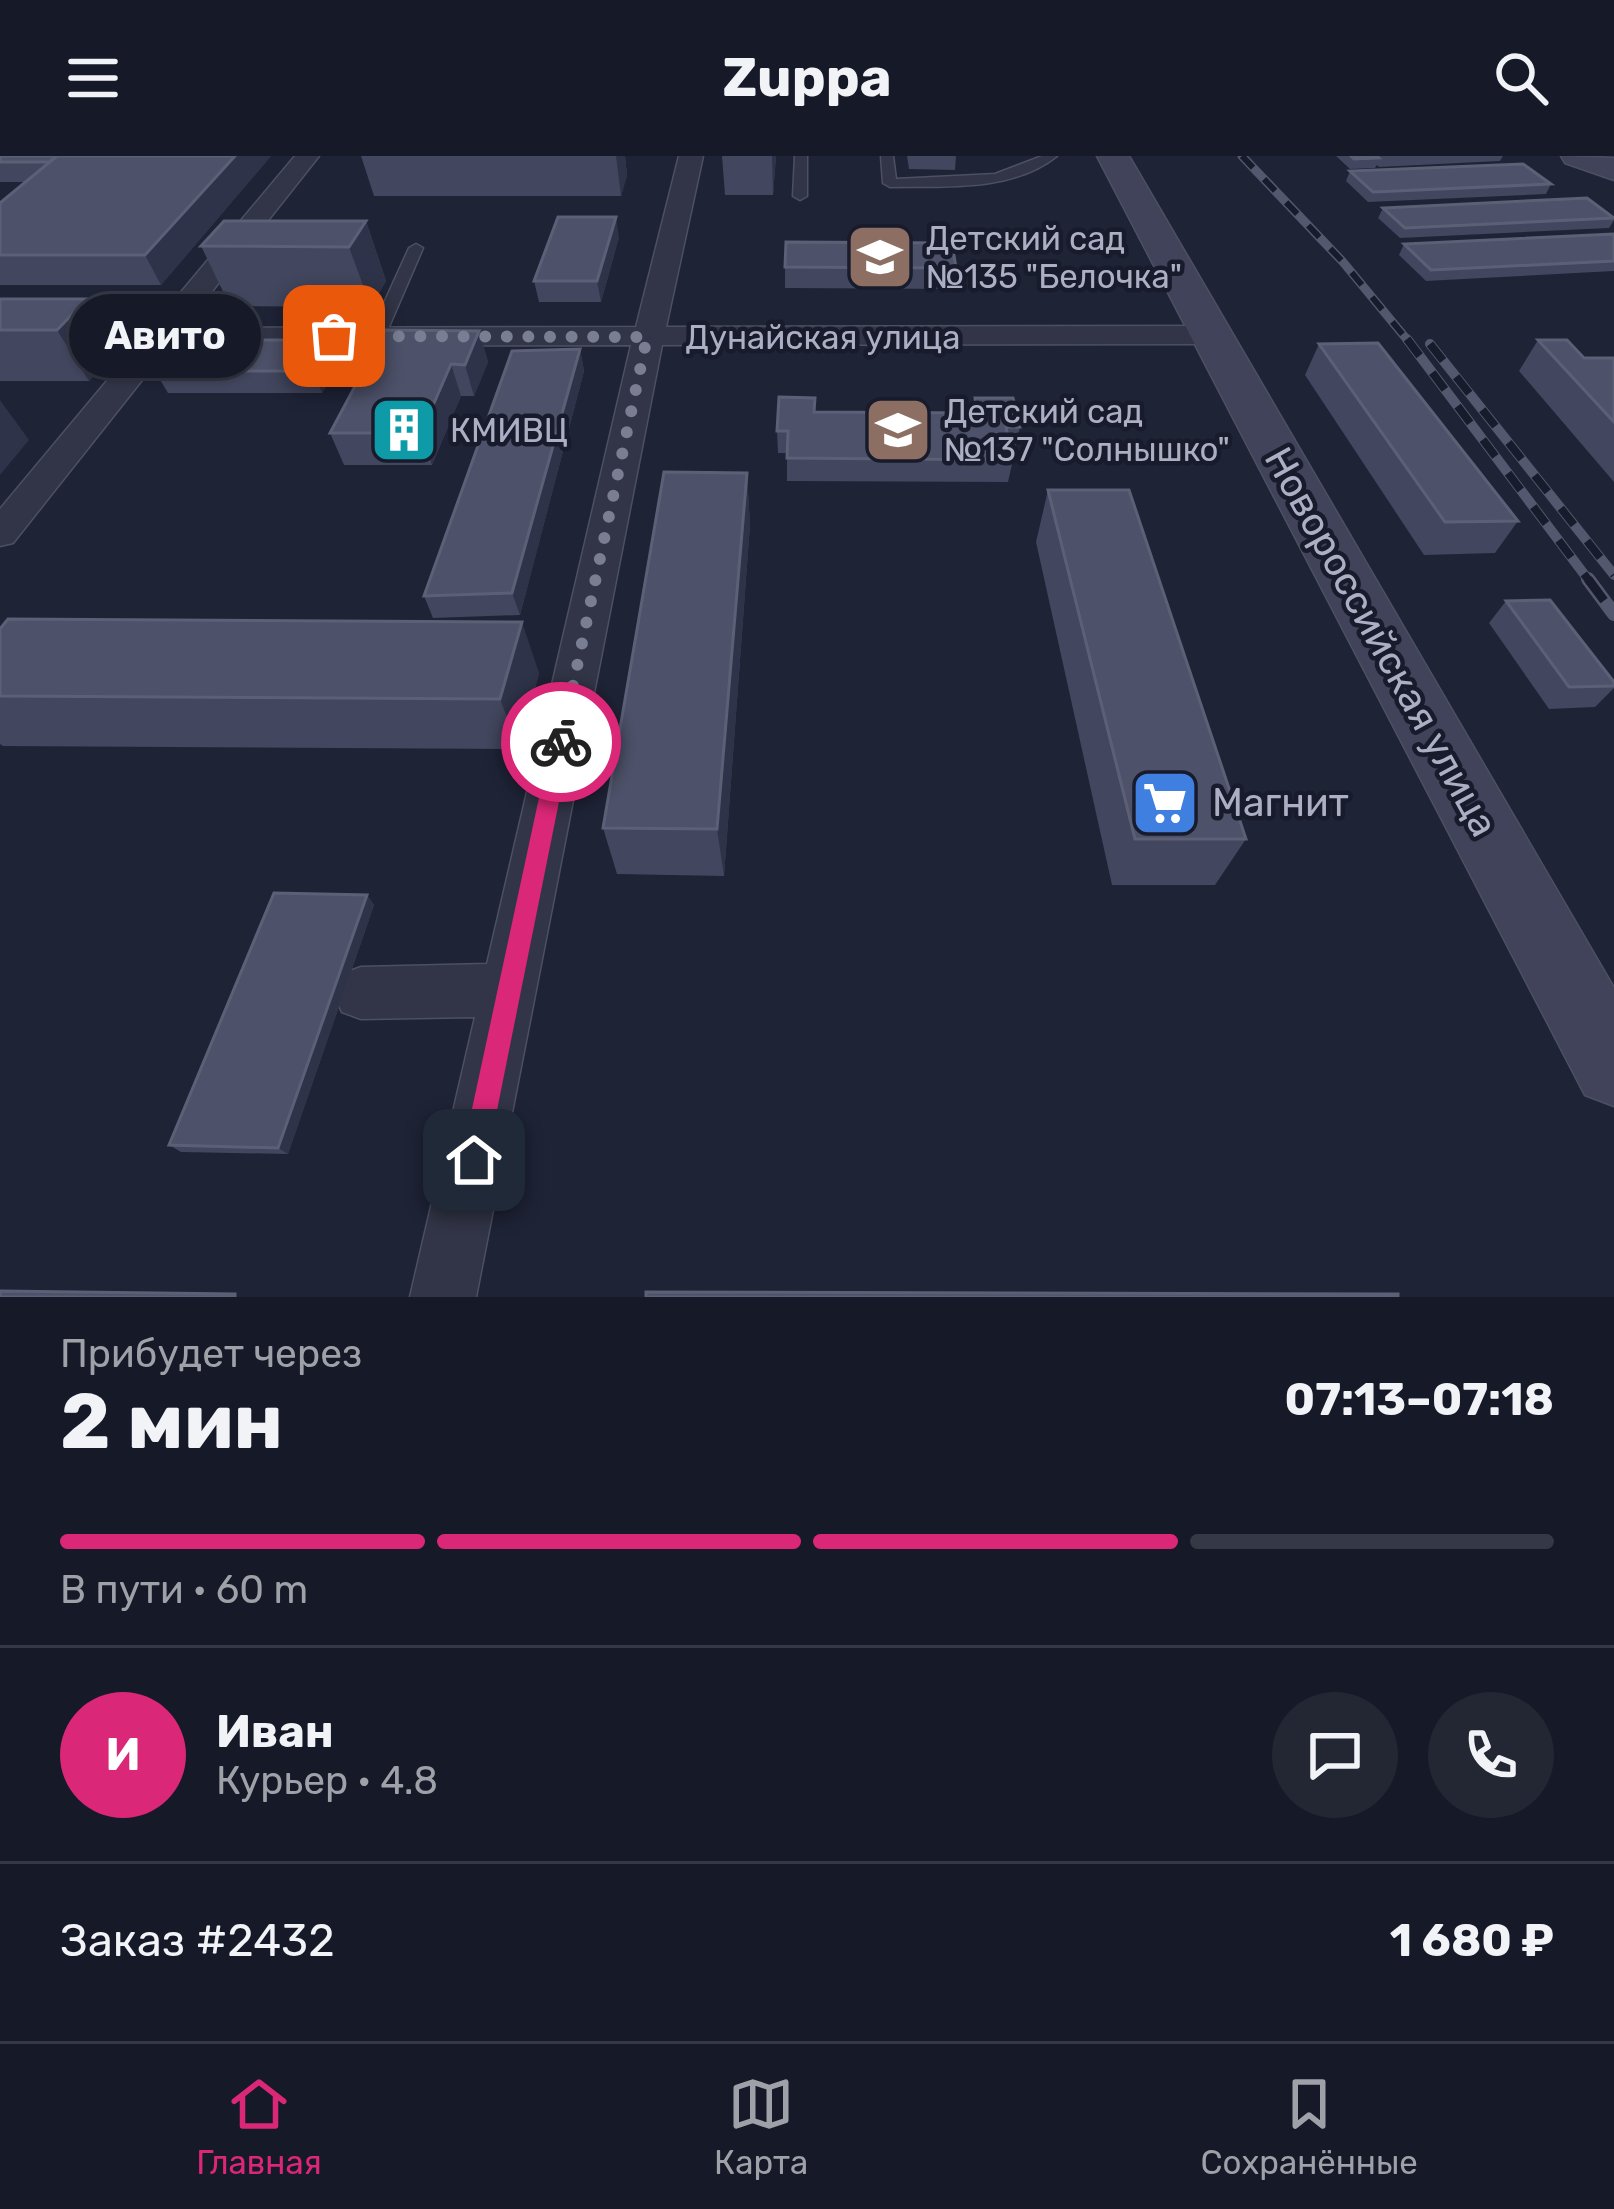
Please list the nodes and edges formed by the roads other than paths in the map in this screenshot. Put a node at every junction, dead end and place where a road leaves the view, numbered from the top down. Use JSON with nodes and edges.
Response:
{"nodes":[{"id":1,"x":307,"y":156,"type":"edge"},
{"id":2,"x":691,"y":156,"type":"edge"},
{"id":3,"x":802,"y":156,"type":"edge"},
{"id":4,"x":887,"y":156,"type":"edge"},
{"id":5,"x":1052,"y":156,"type":"edge"},
{"id":6,"x":1113,"y":156,"type":"edge"},
{"id":7,"x":1577,"y":156,"type":"edge"},
{"id":8,"x":1614,"y":170,"type":"edge"},
{"id":9,"x":800,"y":196,"type":"dead end"},
{"id":10,"x":416,"y":248,"type":"dead end"},
{"id":11,"x":1214,"y":335,"type":"junction"},
{"id":12,"x":163,"y":336,"type":"junction"},
{"id":13,"x":0,"y":337,"type":"edge"},
{"id":14,"x":377,"y":337,"type":"junction"},
{"id":15,"x":647,"y":337,"type":"junction"},
{"id":16,"x":0,"y":534,"type":"edge"},
{"id":17,"x":512,"y":990,"type":"junction"},
{"id":18,"x":361,"y":993,"type":"dead end"},
{"id":19,"x":1614,"y":1066,"type":"edge"},
{"id":20,"x":443,"y":1297,"type":"edge"}],
"edges":[{"from":1,"to":12,"type":"street"},
{"from":2,"to":15,"type":"street"},
{"from":3,"to":9,"type":"lane"},
{"from":4,"to":5,"type":"lane"},
{"from":6,"to":11,"type":"main road","name":"Новороссийская улица"},
{"from":7,"to":8,"type":"main road"},
{"from":10,"to":14,"type":"lane"},
{"from":11,"to":15,"type":"street","name":"Дунайская улица"},
{"from":11,"to":19,"type":"main road","name":"Новороссийская улица"},
{"from":12,"to":13,"type":"street","name":"Дунайская улица"},
{"from":12,"to":14,"type":"street","name":"Дунайская улица"},
{"from":12,"to":16,"type":"street"},
{"from":14,"to":15,"type":"street","name":"Дунайская улица"},
{"from":15,"to":17,"type":"street"},
{"from":17,"to":18,"type":"street"},
{"from":17,"to":20,"type":"street"}]}
